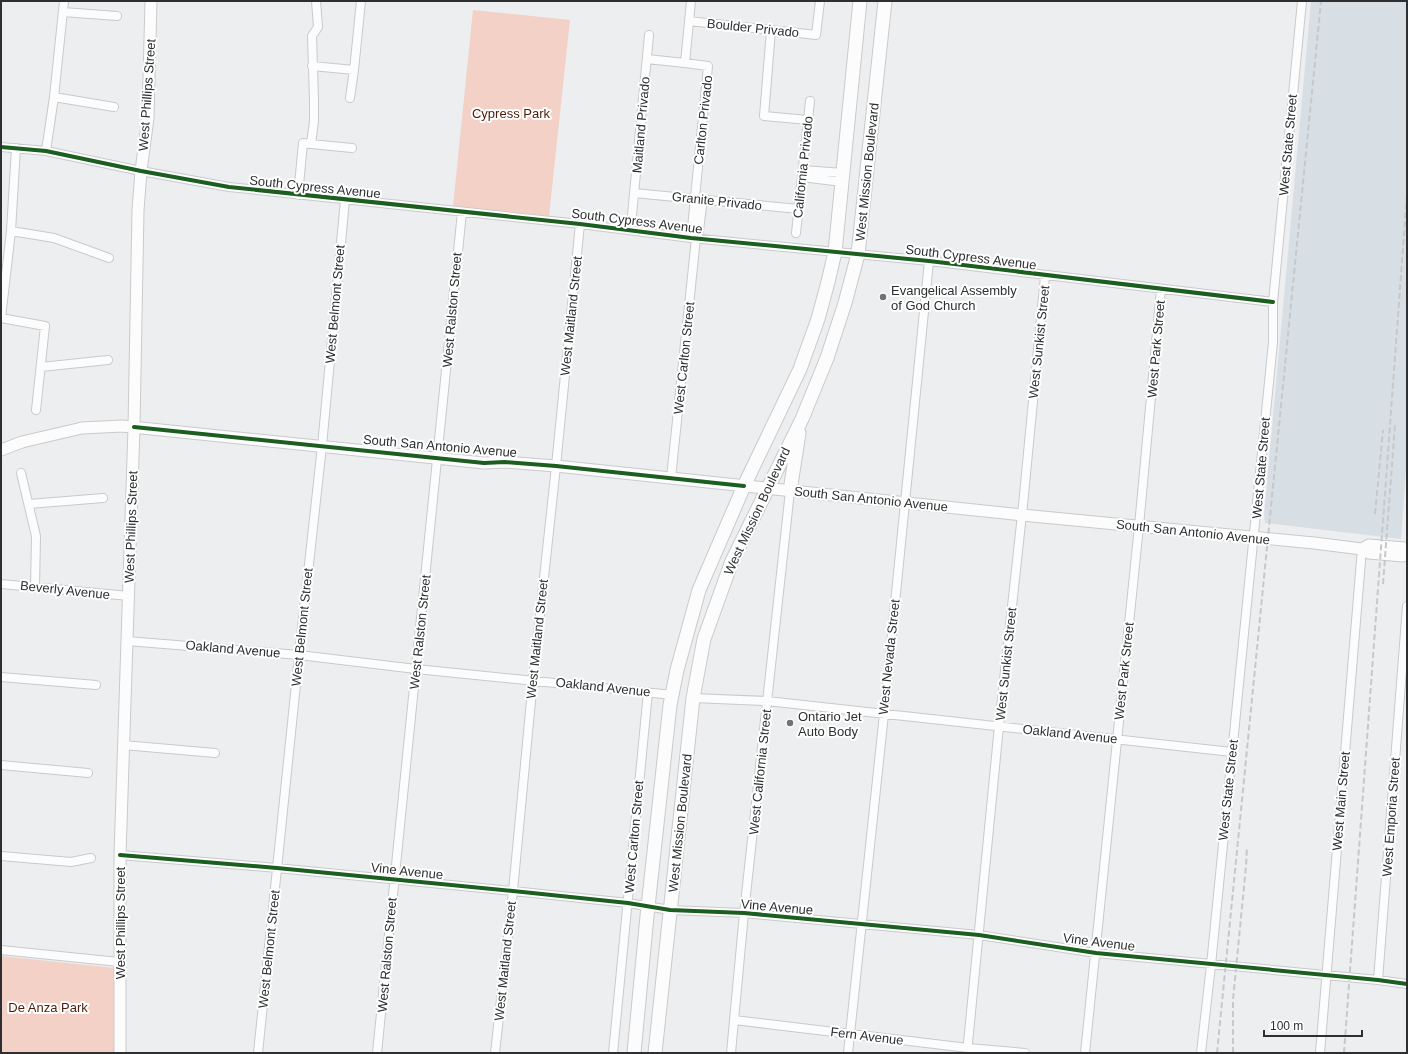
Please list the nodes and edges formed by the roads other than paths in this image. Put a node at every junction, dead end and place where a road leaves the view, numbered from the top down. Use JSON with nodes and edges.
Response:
{"nodes":[{"id":1,"x":64,"y":1,"type":"edge"},
{"id":2,"x":152,"y":1,"type":"edge"},
{"id":3,"x":316,"y":1,"type":"edge"},
{"id":4,"x":361,"y":1,"type":"edge"},
{"id":5,"x":691,"y":1,"type":"edge"},
{"id":6,"x":820,"y":1,"type":"edge"},
{"id":7,"x":860,"y":1,"type":"edge"},
{"id":8,"x":885,"y":1,"type":"edge"},
{"id":9,"x":1302,"y":1,"type":"edge"},
{"id":10,"x":63,"y":12,"type":"junction"},
{"id":11,"x":117,"y":16,"type":"dead end"},
{"id":12,"x":689,"y":21,"type":"junction"},
{"id":13,"x":771,"y":30,"type":"junction"},
{"id":14,"x":649,"y":35,"type":"dead end"},
{"id":15,"x":647,"y":59,"type":"junction"},
{"id":16,"x":684,"y":63,"type":"junction"},
{"id":17,"x":312,"y":66,"type":"junction"},
{"id":18,"x":354,"y":70,"type":"junction"},
{"id":19,"x":54,"y":97,"type":"junction"},
{"id":20,"x":350,"y":98,"type":"dead end"},
{"id":21,"x":810,"y":101,"type":"dead end"},
{"id":22,"x":114,"y":107,"type":"dead end"},
{"id":23,"x":808,"y":120,"type":"junction"},
{"id":24,"x":311,"y":144,"type":"junction"},
{"id":25,"x":1,"y":147,"type":"edge"},
{"id":26,"x":16,"y":148,"type":"junction"},
{"id":27,"x":352,"y":148,"type":"dead end"},
{"id":28,"x":46,"y":151,"type":"junction"},
{"id":29,"x":141,"y":171,"type":"junction"},
{"id":30,"x":802,"y":173,"type":"junction"},
{"id":31,"x":842,"y":177,"type":"junction"},
{"id":32,"x":634,"y":193,"type":"junction"},
{"id":33,"x":298,"y":195,"type":"junction"},
{"id":34,"x":699,"y":199,"type":"junction"},
{"id":35,"x":345,"y":200,"type":"junction"},
{"id":36,"x":799,"y":209,"type":"junction"},
{"id":37,"x":462,"y":212,"type":"junction"},
{"id":38,"x":632,"y":215,"type":"dead end"},
{"id":39,"x":580,"y":224,"type":"junction"},
{"id":40,"x":11,"y":231,"type":"junction"},
{"id":41,"x":796,"y":233,"type":"dead end"},
{"id":42,"x":695,"y":238,"type":"junction"},
{"id":43,"x":835,"y":252,"type":"junction"},
{"id":44,"x":858,"y":254,"type":"junction"},
{"id":45,"x":109,"y":258,"type":"dead end"},
{"id":46,"x":929,"y":262,"type":"junction"},
{"id":47,"x":1045,"y":276,"type":"junction"},
{"id":48,"x":1161,"y":289,"type":"junction"},
{"id":49,"x":1273,"y":302,"type":"junction"},
{"id":50,"x":1,"y":318,"type":"edge"},
{"id":51,"x":108,"y":360,"type":"dead end"},
{"id":52,"x":41,"y":367,"type":"junction"},
{"id":53,"x":36,"y":410,"type":"dead end"},
{"id":54,"x":802,"y":419,"type":"junction"},
{"id":55,"x":134,"y":427,"type":"junction"},
{"id":56,"x":322,"y":446,"type":"junction"},
{"id":57,"x":1,"y":450,"type":"edge"},
{"id":58,"x":438,"y":458,"type":"junction"},
{"id":59,"x":556,"y":466,"type":"junction"},
{"id":60,"x":21,"y":473,"type":"dead end"},
{"id":61,"x":671,"y":478,"type":"junction"},
{"id":62,"x":744,"y":486,"type":"junction"},
{"id":63,"x":767,"y":488,"type":"junction"},
{"id":64,"x":790,"y":491,"type":"junction"},
{"id":65,"x":103,"y":498,"type":"dead end"},
{"id":66,"x":905,"y":502,"type":"junction"},
{"id":67,"x":29,"y":504,"type":"junction"},
{"id":68,"x":1022,"y":515,"type":"junction"},
{"id":69,"x":1139,"y":526,"type":"junction"},
{"id":70,"x":1254,"y":538,"type":"junction"},
{"id":71,"x":1362,"y":549,"type":"junction"},
{"id":72,"x":1407,"y":551,"type":"edge"},
{"id":73,"x":1407,"y":555,"type":"edge"},
{"id":74,"x":1,"y":584,"type":"edge"},
{"id":75,"x":35,"y":587,"type":"junction"},
{"id":76,"x":129,"y":596,"type":"junction"},
{"id":77,"x":1407,"y":606,"type":"edge"},
{"id":78,"x":127,"y":641,"type":"junction"},
{"id":79,"x":299,"y":655,"type":"junction"},
{"id":80,"x":416,"y":668,"type":"junction"},
{"id":81,"x":1,"y":677,"type":"edge"},
{"id":82,"x":533,"y":680,"type":"junction"},
{"id":83,"x":96,"y":685,"type":"dead end"},
{"id":84,"x":648,"y":692,"type":"junction"},
{"id":85,"x":673,"y":695,"type":"junction"},
{"id":86,"x":693,"y":698,"type":"junction"},
{"id":87,"x":767,"y":701,"type":"junction"},
{"id":88,"x":884,"y":714,"type":"junction"},
{"id":89,"x":999,"y":726,"type":"junction"},
{"id":90,"x":1117,"y":740,"type":"junction"},
{"id":91,"x":123,"y":745,"type":"junction"},
{"id":92,"x":1232,"y":752,"type":"junction"},
{"id":93,"x":215,"y":753,"type":"dead end"},
{"id":94,"x":1,"y":764,"type":"edge"},
{"id":95,"x":88,"y":773,"type":"dead end"},
{"id":96,"x":120,"y":855,"type":"junction"},
{"id":97,"x":1,"y":856,"type":"edge"},
{"id":98,"x":91,"y":858,"type":"dead end"},
{"id":99,"x":277,"y":868,"type":"junction"},
{"id":100,"x":394,"y":881,"type":"junction"},
{"id":101,"x":513,"y":891,"type":"junction"},
{"id":102,"x":628,"y":903,"type":"junction"},
{"id":103,"x":648,"y":906,"type":"junction"},
{"id":104,"x":670,"y":910,"type":"junction"},
{"id":105,"x":744,"y":913,"type":"junction"},
{"id":106,"x":861,"y":924,"type":"junction"},
{"id":107,"x":979,"y":935,"type":"junction"},
{"id":108,"x":1,"y":950,"type":"edge"},
{"id":109,"x":1096,"y":953,"type":"junction"},
{"id":110,"x":119,"y":962,"type":"junction"},
{"id":111,"x":1211,"y":964,"type":"junction"},
{"id":112,"x":1327,"y":975,"type":"junction"},
{"id":113,"x":1378,"y":980,"type":"junction"},
{"id":114,"x":1407,"y":984,"type":"edge"},
{"id":115,"x":734,"y":1020,"type":"junction"},
{"id":116,"x":849,"y":1034,"type":"junction"},
{"id":117,"x":968,"y":1050,"type":"edge"},
{"id":118,"x":120,"y":1053,"type":"edge"},
{"id":119,"x":258,"y":1053,"type":"edge"},
{"id":120,"x":377,"y":1053,"type":"edge"},
{"id":121,"x":495,"y":1053,"type":"edge"},
{"id":122,"x":613,"y":1053,"type":"edge"},
{"id":123,"x":634,"y":1053,"type":"edge"},
{"id":124,"x":655,"y":1053,"type":"edge"},
{"id":125,"x":731,"y":1053,"type":"edge"},
{"id":126,"x":848,"y":1053,"type":"edge"},
{"id":127,"x":1025,"y":1053,"type":"edge"},
{"id":128,"x":1085,"y":1053,"type":"edge"},
{"id":129,"x":1201,"y":1053,"type":"edge"},
{"id":130,"x":1320,"y":1053,"type":"edge"}],
"edges":[{"from":1,"to":10,"type":"street"},
{"from":2,"to":29,"type":"street","name":"West Phillips Street"},
{"from":3,"to":17,"type":"street"},
{"from":4,"to":18,"type":"street"},
{"from":5,"to":12,"type":"street","name":"Carlton Privado"},
{"from":6,"to":13,"type":"street","name":"Boulder Privado"},
{"from":7,"to":31,"type":"main road","name":"West Mission Boulevard"},
{"from":8,"to":44,"type":"main road","name":"West Mission Boulevard"},
{"from":9,"to":49,"type":"street","name":"West State Street"},
{"from":10,"to":11,"type":"street"},
{"from":10,"to":19,"type":"street"},
{"from":12,"to":13,"type":"street","name":"Boulder Privado"},
{"from":12,"to":16,"type":"street","name":"Carlton Privado"},
{"from":13,"to":23,"type":"street"},
{"from":14,"to":15,"type":"street","name":"Maitland Privado"},
{"from":15,"to":16,"type":"street"},
{"from":15,"to":32,"type":"street","name":"Maitland Privado"},
{"from":16,"to":34,"type":"street","name":"Carlton Privado"},
{"from":17,"to":18,"type":"street"},
{"from":17,"to":24,"type":"street"},
{"from":18,"to":20,"type":"street"},
{"from":19,"to":22,"type":"street"},
{"from":19,"to":28,"type":"street"},
{"from":21,"to":23,"type":"street","name":"California Privado"},
{"from":23,"to":30,"type":"street","name":"California Privado"},
{"from":24,"to":27,"type":"street"},
{"from":24,"to":33,"type":"street"},
{"from":25,"to":26,"type":"street","name":"South Cypress Avenue"},
{"from":26,"to":28,"type":"street","name":"South Cypress Avenue"},
{"from":26,"to":40,"type":"street"},
{"from":28,"to":29,"type":"street","name":"South Cypress Avenue"},
{"from":29,"to":33,"type":"street","name":"South Cypress Avenue"},
{"from":29,"to":55,"type":"street","name":"West Phillips Street"},
{"from":30,"to":31,"type":"street"},
{"from":30,"to":36,"type":"street","name":"California Privado"},
{"from":31,"to":43,"type":"main road","name":"West Mission Boulevard"},
{"from":32,"to":34,"type":"street","name":"Granite Privado"},
{"from":32,"to":38,"type":"street","name":"Maitland Privado"},
{"from":33,"to":35,"type":"street","name":"South Cypress Avenue"},
{"from":34,"to":36,"type":"street","name":"Granite Privado"},
{"from":34,"to":42,"type":"street","name":"Carlton Privado"},
{"from":35,"to":37,"type":"street","name":"South Cypress Avenue"},
{"from":35,"to":56,"type":"street","name":"West Belmont Street"},
{"from":36,"to":41,"type":"street","name":"California Privado"},
{"from":37,"to":39,"type":"street","name":"South Cypress Avenue"},
{"from":37,"to":58,"type":"street","name":"West Ralston Street"},
{"from":39,"to":42,"type":"street","name":"South Cypress Avenue"},
{"from":39,"to":59,"type":"street","name":"West Maitland Street"},
{"from":40,"to":45,"type":"street"},
{"from":40,"to":50,"type":"street"},
{"from":42,"to":43,"type":"street","name":"South Cypress Avenue"},
{"from":42,"to":61,"type":"street","name":"West Carlton Street"},
{"from":43,"to":44,"type":"street","name":"South Cypress Avenue"},
{"from":43,"to":62,"type":"main road","name":"West Mission Boulevard"},
{"from":44,"to":46,"type":"street","name":"South Cypress Avenue"},
{"from":44,"to":54,"type":"main road","name":"West Mission Boulevard"},
{"from":46,"to":47,"type":"street","name":"South Cypress Avenue"},
{"from":46,"to":66,"type":"street","name":"West Nevada Street"},
{"from":47,"to":48,"type":"street","name":"South Cypress Avenue"},
{"from":47,"to":68,"type":"street","name":"West Sunkist Street"},
{"from":48,"to":49,"type":"street","name":"South Cypress Avenue"},
{"from":48,"to":69,"type":"street","name":"West Park Street"},
{"from":49,"to":70,"type":"street","name":"West State Street"},
{"from":50,"to":52,"type":"street"},
{"from":51,"to":52,"type":"street"},
{"from":52,"to":53,"type":"street"},
{"from":54,"to":63,"type":"main road","name":"West Mission Boulevard"},
{"from":54,"to":64,"type":"main road"},
{"from":55,"to":56,"type":"street","name":"South San Antonio Avenue"},
{"from":55,"to":57,"type":"street","name":"South San Antonio Avenue"},
{"from":55,"to":76,"type":"street","name":"West Phillips Street"},
{"from":56,"to":58,"type":"street","name":"South San Antonio Avenue"},
{"from":56,"to":79,"type":"street","name":"West Belmont Street"},
{"from":58,"to":59,"type":"street","name":"South San Antonio Avenue"},
{"from":58,"to":80,"type":"street","name":"West Ralston Street"},
{"from":59,"to":61,"type":"street","name":"South San Antonio Avenue"},
{"from":59,"to":82,"type":"street","name":"West Maitland Street"},
{"from":60,"to":67,"type":"street"},
{"from":61,"to":62,"type":"street","name":"South San Antonio Avenue"},
{"from":62,"to":63,"type":"street","name":"South San Antonio Avenue"},
{"from":62,"to":85,"type":"main road","name":"West Mission Boulevard"},
{"from":63,"to":64,"type":"street","name":"South San Antonio Avenue"},
{"from":63,"to":86,"type":"main road","name":"West Mission Boulevard"},
{"from":64,"to":66,"type":"street","name":"South San Antonio Avenue"},
{"from":64,"to":87,"type":"street","name":"West California Street"},
{"from":65,"to":67,"type":"street"},
{"from":66,"to":68,"type":"street","name":"South San Antonio Avenue"},
{"from":66,"to":88,"type":"street","name":"West Nevada Street"},
{"from":67,"to":75,"type":"street"},
{"from":68,"to":69,"type":"street","name":"South San Antonio Avenue"},
{"from":68,"to":89,"type":"street","name":"West Sunkist Street"},
{"from":69,"to":70,"type":"street","name":"South San Antonio Avenue"},
{"from":69,"to":90,"type":"street","name":"West Park Street"},
{"from":70,"to":71,"type":"street","name":"South San Antonio Avenue"},
{"from":70,"to":92,"type":"street","name":"West State Street"},
{"from":71,"to":72,"type":"street","name":"South San Antonio Avenue"},
{"from":71,"to":73,"type":"street","name":"South San Antonio Avenue"},
{"from":71,"to":112,"type":"street","name":"West Main Street"},
{"from":74,"to":75,"type":"street","name":"Beverly Avenue"},
{"from":75,"to":76,"type":"street","name":"Beverly Avenue"},
{"from":76,"to":78,"type":"street","name":"West Phillips Street"},
{"from":77,"to":113,"type":"street","name":"West Emporia Street"},
{"from":78,"to":79,"type":"street","name":"Oakland Avenue"},
{"from":78,"to":91,"type":"street","name":"West Phillips Street"},
{"from":79,"to":80,"type":"street","name":"Oakland Avenue"},
{"from":79,"to":99,"type":"street","name":"West Belmont Street"},
{"from":80,"to":82,"type":"street","name":"Oakland Avenue"},
{"from":80,"to":100,"type":"street","name":"West Ralston Street"},
{"from":81,"to":83,"type":"street"},
{"from":82,"to":84,"type":"street","name":"Oakland Avenue"},
{"from":82,"to":101,"type":"street","name":"West Maitland Street"},
{"from":84,"to":85,"type":"street","name":"Oakland Avenue"},
{"from":84,"to":102,"type":"street","name":"West Carlton Street"},
{"from":85,"to":103,"type":"main road","name":"West Mission Boulevard"},
{"from":86,"to":87,"type":"street","name":"Oakland Avenue"},
{"from":86,"to":104,"type":"main road","name":"West Mission Boulevard"},
{"from":87,"to":88,"type":"street","name":"Oakland Avenue"},
{"from":87,"to":105,"type":"street","name":"West California Street"},
{"from":88,"to":89,"type":"street","name":"Oakland Avenue"},
{"from":88,"to":106,"type":"street","name":"West Nevada Street"},
{"from":89,"to":90,"type":"street","name":"Oakland Avenue"},
{"from":89,"to":107,"type":"street","name":"West Sunkist Street"},
{"from":90,"to":92,"type":"street","name":"Oakland Avenue"},
{"from":90,"to":109,"type":"street","name":"West Park Street"},
{"from":91,"to":93,"type":"street"},
{"from":91,"to":96,"type":"street","name":"West Phillips Street"},
{"from":92,"to":111,"type":"street","name":"West State Street"},
{"from":94,"to":95,"type":"street"},
{"from":96,"to":99,"type":"street","name":"Vine Avenue"},
{"from":96,"to":110,"type":"street","name":"West Phillips Street"},
{"from":97,"to":98,"type":"street"},
{"from":99,"to":100,"type":"street","name":"Vine Avenue"},
{"from":99,"to":119,"type":"street","name":"West Belmont Street"},
{"from":100,"to":101,"type":"street","name":"Vine Avenue"},
{"from":100,"to":120,"type":"street","name":"West Ralston Street"},
{"from":101,"to":102,"type":"street","name":"Vine Avenue"},
{"from":101,"to":121,"type":"street","name":"West Maitland Street"},
{"from":102,"to":103,"type":"street","name":"Vine Avenue"},
{"from":102,"to":122,"type":"street","name":"West Carlton Street"},
{"from":103,"to":104,"type":"street","name":"Vine Avenue"},
{"from":103,"to":123,"type":"main road","name":"West Mission Boulevard"},
{"from":104,"to":105,"type":"street","name":"Vine Avenue"},
{"from":104,"to":124,"type":"main road","name":"West Mission Boulevard"},
{"from":105,"to":106,"type":"street","name":"Vine Avenue"},
{"from":105,"to":115,"type":"street","name":"West California Street"},
{"from":106,"to":107,"type":"street","name":"Vine Avenue"},
{"from":106,"to":116,"type":"street","name":"West Nevada Street"},
{"from":107,"to":109,"type":"street","name":"Vine Avenue"},
{"from":107,"to":117,"type":"street","name":"West Sunkist Street"},
{"from":108,"to":110,"type":"street"},
{"from":109,"to":111,"type":"street","name":"Vine Avenue"},
{"from":109,"to":128,"type":"street","name":"West Park Street"},
{"from":110,"to":118,"type":"street","name":"West Phillips Street"},
{"from":111,"to":112,"type":"street","name":"Vine Avenue"},
{"from":111,"to":129,"type":"street","name":"West State Street"},
{"from":112,"to":113,"type":"street","name":"Vine Avenue"},
{"from":112,"to":130,"type":"street","name":"West Main Street"},
{"from":113,"to":114,"type":"street","name":"Vine Avenue"},
{"from":115,"to":116,"type":"street","name":"Fern Avenue"},
{"from":115,"to":125,"type":"street","name":"West California Street"},
{"from":116,"to":117,"type":"street","name":"Fern Avenue"},
{"from":116,"to":126,"type":"street","name":"West Nevada Street"},
{"from":117,"to":127,"type":"street","name":"Fern Avenue"}]}
